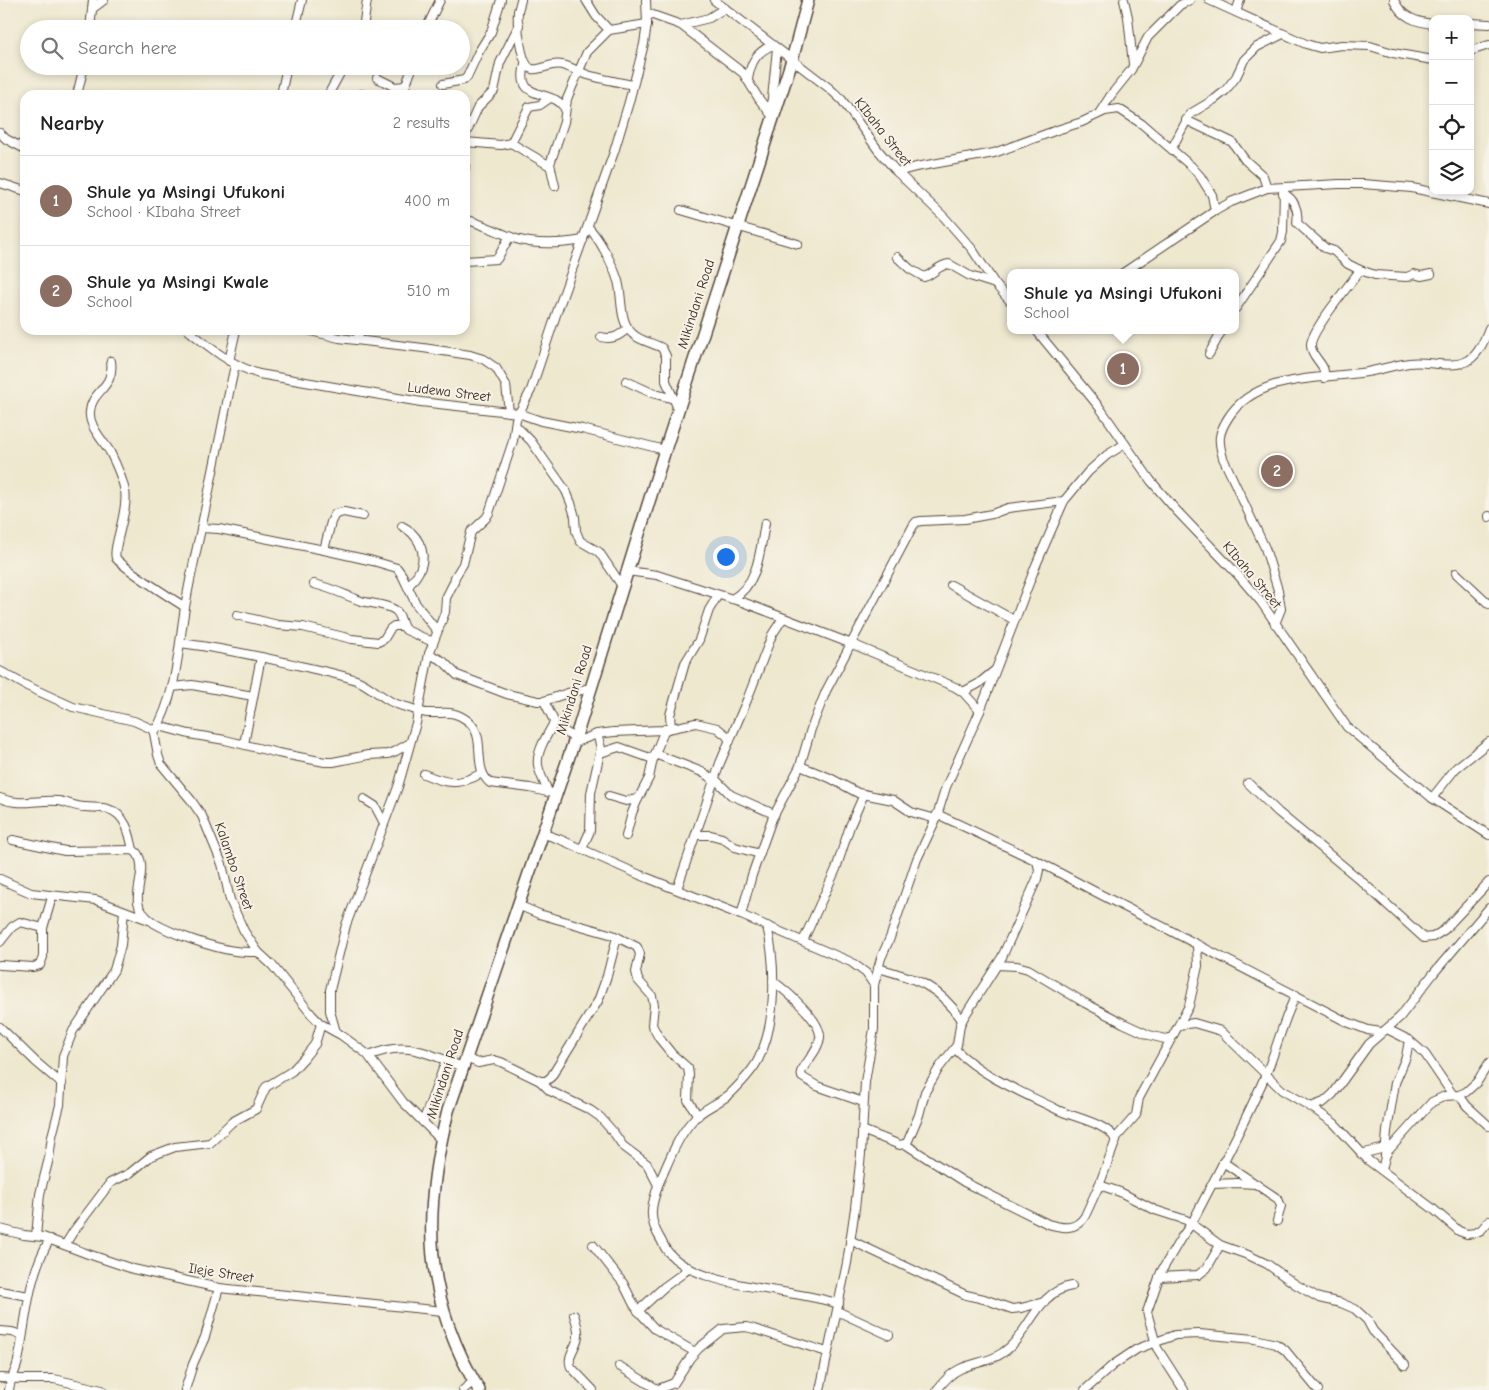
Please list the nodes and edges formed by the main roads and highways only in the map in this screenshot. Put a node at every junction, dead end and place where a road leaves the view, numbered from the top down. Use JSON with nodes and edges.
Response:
{"nodes":[{"id":1,"x":808,"y":0,"type":"edge"},
{"id":2,"x":477,"y":1386,"type":"edge"}],
"edges":[{"from":1,"to":2,"type":"highway","name":"Mikindani Road"}]}
